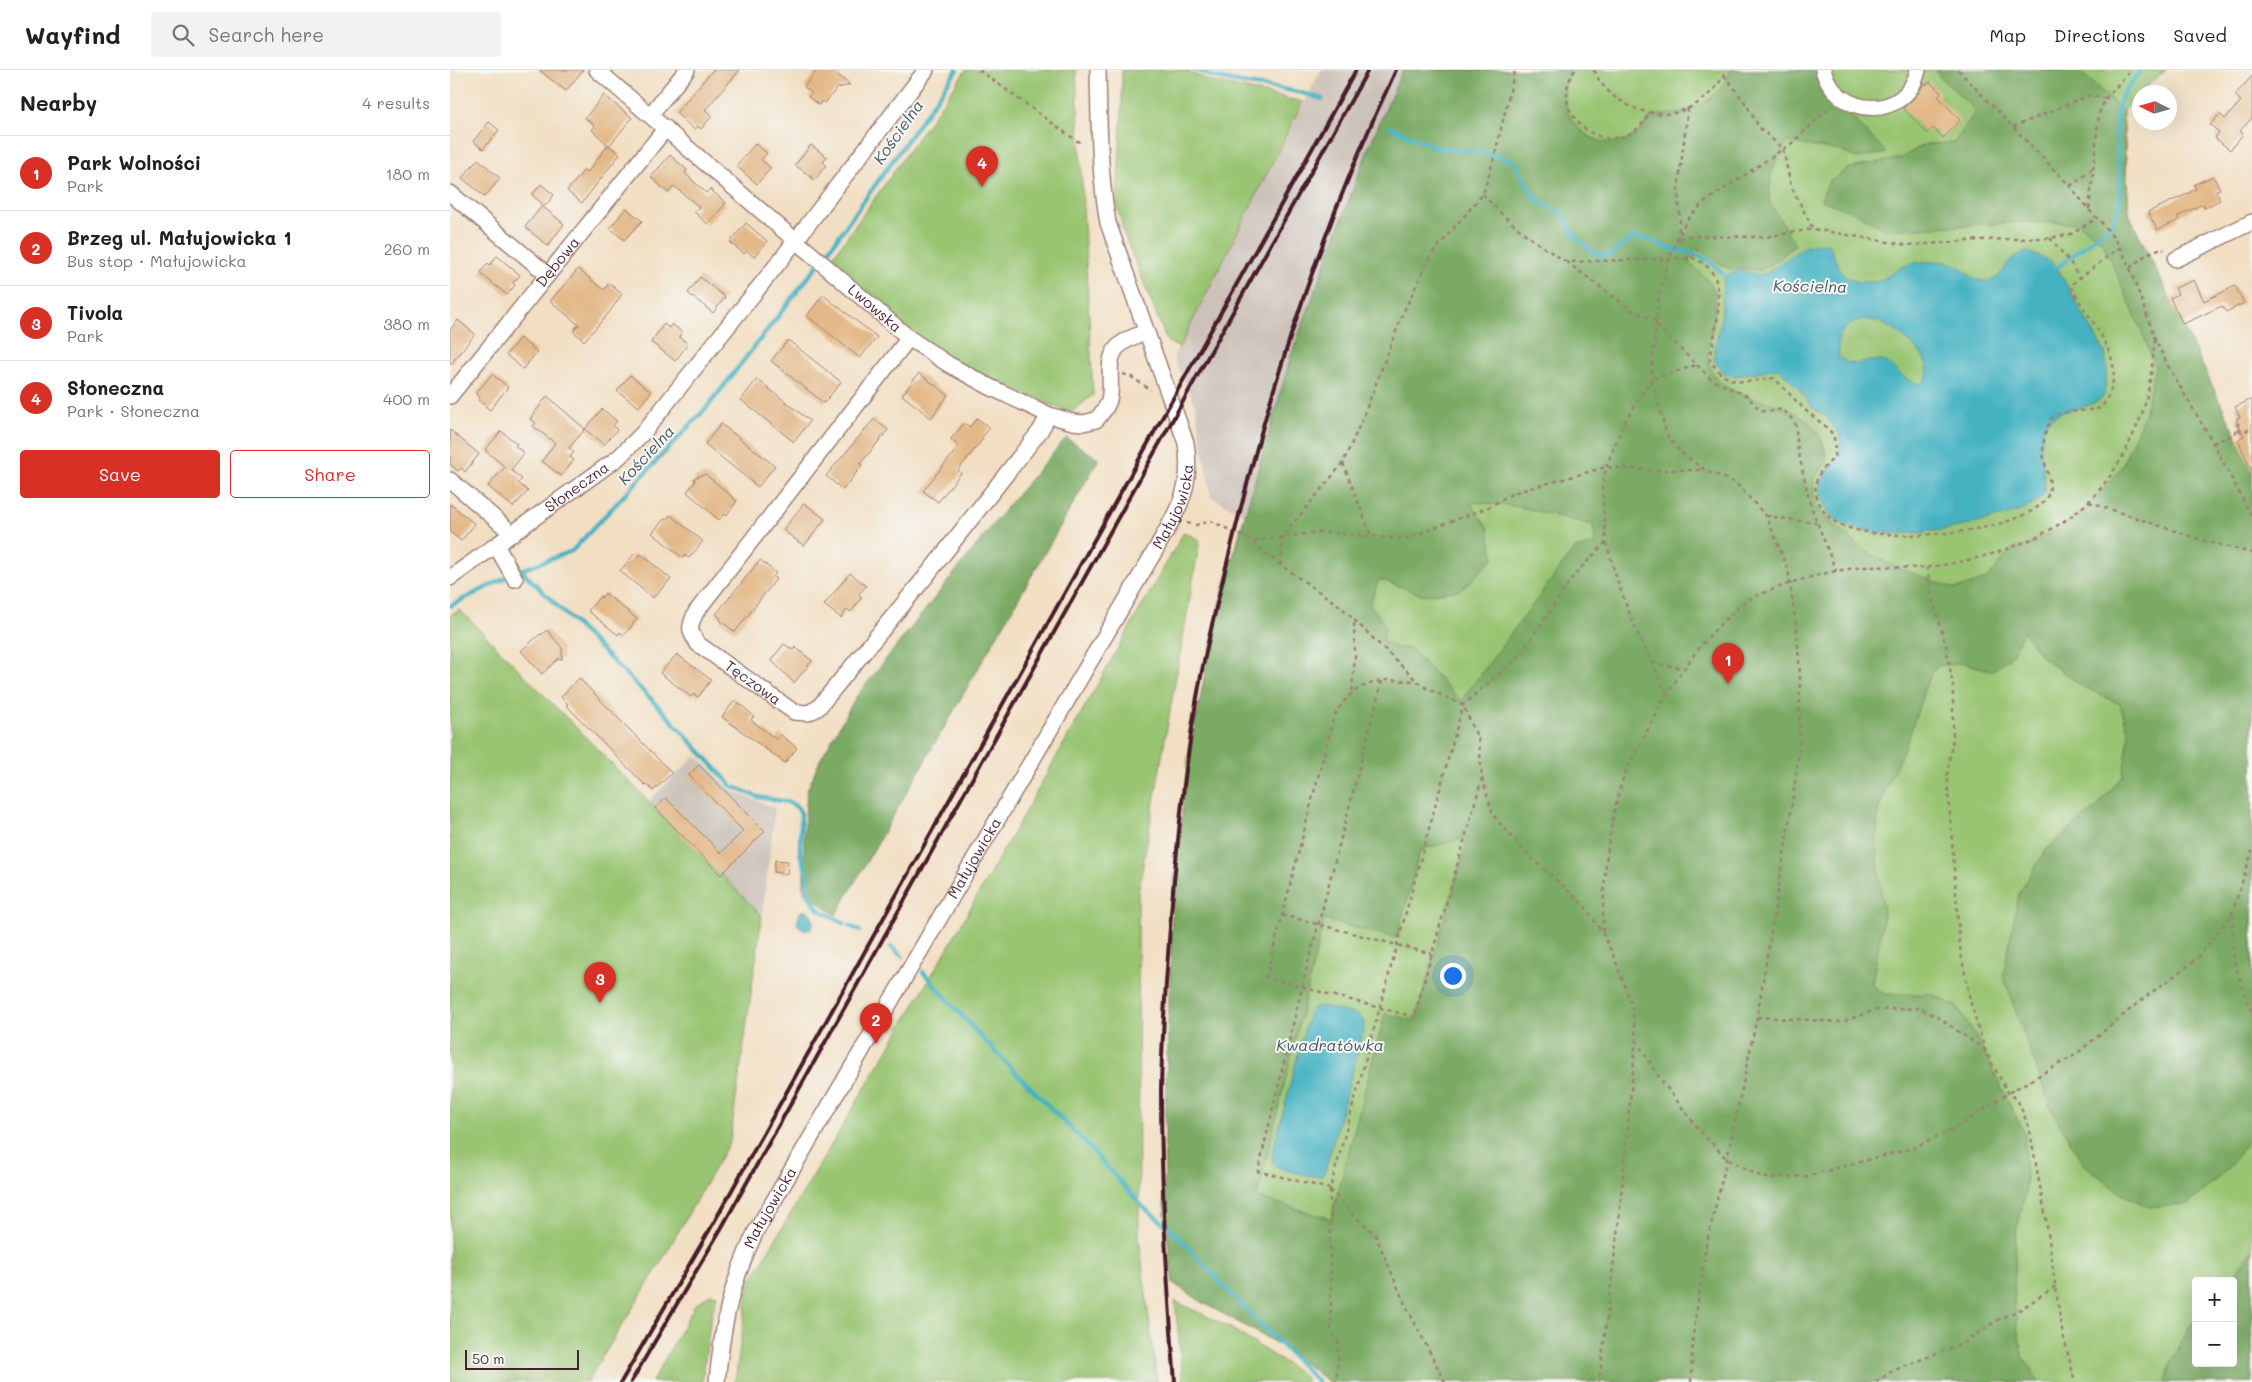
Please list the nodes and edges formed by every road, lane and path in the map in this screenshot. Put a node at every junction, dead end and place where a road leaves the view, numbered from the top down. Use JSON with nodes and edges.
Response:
{"nodes":[{"id":1,"x":597,"y":70,"type":"edge"},
{"id":2,"x":686,"y":70,"type":"edge"},
{"id":3,"x":926,"y":70,"type":"edge"},
{"id":4,"x":979,"y":70,"type":"edge"},
{"id":5,"x":1098,"y":70,"type":"edge"},
{"id":6,"x":1515,"y":70,"type":"edge"},
{"id":7,"x":1575,"y":70,"type":"edge"},
{"id":8,"x":1594,"y":70,"type":"edge"},
{"id":9,"x":1727,"y":70,"type":"edge"},
{"id":10,"x":1823,"y":70,"type":"edge"},
{"id":11,"x":1918,"y":70,"type":"edge"},
{"id":12,"x":1958,"y":70,"type":"edge"},
{"id":13,"x":2132,"y":70,"type":"edge"},
{"id":14,"x":1724,"y":76,"type":"junction"},
{"id":15,"x":1840,"y":98,"type":"junction"},
{"id":16,"x":2106,"y":98,"type":"junction"},
{"id":17,"x":1688,"y":108,"type":"junction"},
{"id":18,"x":1649,"y":114,"type":"junction"},
{"id":19,"x":650,"y":115,"type":"junction"},
{"id":20,"x":2013,"y":127,"type":"junction"},
{"id":21,"x":666,"y":128,"type":"junction"},
{"id":22,"x":1088,"y":142,"type":"dead end"},
{"id":23,"x":1783,"y":149,"type":"junction"},
{"id":24,"x":2095,"y":167,"type":"junction"},
{"id":25,"x":2070,"y":186,"type":"junction"},
{"id":26,"x":450,"y":193,"type":"edge"},
{"id":27,"x":1483,"y":194,"type":"junction"},
{"id":28,"x":2089,"y":210,"type":"junction"},
{"id":29,"x":2097,"y":218,"type":"junction"},
{"id":30,"x":2252,"y":222,"type":"edge"},
{"id":31,"x":1813,"y":229,"type":"junction"},
{"id":32,"x":2050,"y":238,"type":"junction"},
{"id":33,"x":1677,"y":240,"type":"junction"},
{"id":34,"x":795,"y":241,"type":"junction"},
{"id":35,"x":2120,"y":247,"type":"junction"},
{"id":36,"x":1697,"y":249,"type":"dead end"},
{"id":37,"x":1669,"y":257,"type":"junction"},
{"id":38,"x":1692,"y":258,"type":"junction"},
{"id":39,"x":2176,"y":259,"type":"joint"},
{"id":40,"x":1567,"y":262,"type":"junction"},
{"id":41,"x":2130,"y":268,"type":"junction"},
{"id":42,"x":548,"y":275,"type":"junction"},
{"id":43,"x":2079,"y":278,"type":"junction"},
{"id":44,"x":1656,"y":321,"type":"junction"},
{"id":45,"x":1657,"y":326,"type":"junction"},
{"id":46,"x":1146,"y":332,"type":"junction"},
{"id":47,"x":909,"y":338,"type":"junction"},
{"id":48,"x":2155,"y":339,"type":"junction"},
{"id":49,"x":1697,"y":365,"type":"junction"},
{"id":50,"x":1651,"y":379,"type":"junction"},
{"id":51,"x":450,"y":396,"type":"edge"},
{"id":52,"x":1048,"y":415,"type":"junction"},
{"id":53,"x":2238,"y":423,"type":"dead end"},
{"id":54,"x":2252,"y":428,"type":"edge"},
{"id":55,"x":2238,"y":430,"type":"junction"},
{"id":56,"x":2213,"y":443,"type":"junction"},
{"id":57,"x":1343,"y":462,"type":"junction"},
{"id":58,"x":1606,"y":467,"type":"junction"},
{"id":59,"x":1706,"y":470,"type":"junction"},
{"id":60,"x":450,"y":480,"type":"edge"},
{"id":61,"x":2089,"y":502,"type":"junction"},
{"id":62,"x":1766,"y":516,"type":"junction"},
{"id":63,"x":1174,"y":517,"type":"junction"},
{"id":64,"x":2252,"y":517,"type":"edge"},
{"id":65,"x":1816,"y":523,"type":"junction"},
{"id":66,"x":513,"y":534,"type":"junction"},
{"id":67,"x":1372,"y":536,"type":"junction"},
{"id":68,"x":1282,"y":537,"type":"junction"},
{"id":69,"x":1252,"y":541,"type":"junction"},
{"id":70,"x":1606,"y":542,"type":"junction"},
{"id":71,"x":497,"y":547,"type":"junction"},
{"id":72,"x":2252,"y":553,"type":"edge"},
{"id":73,"x":1281,"y":565,"type":"junction"},
{"id":74,"x":1927,"y":567,"type":"junction"},
{"id":75,"x":1836,"y":571,"type":"junction"},
{"id":76,"x":512,"y":573,"type":"dead end"},
{"id":77,"x":450,"y":578,"type":"edge"},
{"id":78,"x":1789,"y":585,"type":"junction"},
{"id":79,"x":1354,"y":619,"type":"junction"},
{"id":80,"x":1652,"y":663,"type":"junction"},
{"id":81,"x":1683,"y":668,"type":"junction"},
{"id":82,"x":1382,"y":681,"type":"junction"},
{"id":83,"x":1417,"y":681,"type":"junction"},
{"id":84,"x":1352,"y":691,"type":"junction"},
{"id":85,"x":1667,"y":694,"type":"junction"},
{"id":86,"x":1463,"y":705,"type":"junction"},
{"id":87,"x":1482,"y":778,"type":"junction"},
{"id":88,"x":2252,"y":850,"type":"edge"},
{"id":89,"x":2232,"y":914,"type":"junction"},
{"id":90,"x":1282,"y":915,"type":"junction"},
{"id":91,"x":1318,"y":925,"type":"junction"},
{"id":92,"x":1603,"y":934,"type":"junction"},
{"id":93,"x":1398,"y":946,"type":"junction"},
{"id":94,"x":1432,"y":954,"type":"junction"},
{"id":95,"x":1302,"y":987,"type":"junction"},
{"id":96,"x":1381,"y":1009,"type":"junction"},
{"id":97,"x":2252,"y":1014,"type":"edge"},
{"id":98,"x":1757,"y":1016,"type":"junction"},
{"id":99,"x":1636,"y":1038,"type":"junction"},
{"id":100,"x":1985,"y":1050,"type":"junction"},
{"id":101,"x":2008,"y":1093,"type":"junction"},
{"id":102,"x":1727,"y":1159,"type":"junction"},
{"id":103,"x":1330,"y":1189,"type":"junction"},
{"id":104,"x":2056,"y":1286,"type":"junction"},
{"id":105,"x":717,"y":1382,"type":"edge"},
{"id":106,"x":1336,"y":1382,"type":"edge"},
{"id":107,"x":1445,"y":1382,"type":"edge"},
{"id":108,"x":1599,"y":1382,"type":"edge"},
{"id":109,"x":1691,"y":1382,"type":"edge"},
{"id":110,"x":1876,"y":1382,"type":"edge"},
{"id":111,"x":2075,"y":1382,"type":"edge"}],
"edges":[{"from":1,"to":19,"type":"street","name":"Lwowska"},
{"from":2,"to":19,"type":"street"},
{"from":3,"to":34,"type":"street","name":"Słoneczna"},
{"from":4,"to":22,"type":"path"},
{"from":5,"to":46,"type":"street","name":"Małujowicka"},
{"from":6,"to":27,"type":"path"},
{"from":7,"to":18,"type":"path"},
{"from":8,"to":18,"type":"path"},
{"from":9,"to":14,"type":"path"},
{"from":10,"to":15,"type":"street"},
{"from":11,"to":15,"type":"street"},
{"from":12,"to":20,"type":"path"},
{"from":13,"to":16,"type":"path"},
{"from":14,"to":17,"type":"path"},
{"from":14,"to":23,"type":"path"},
{"from":15,"to":23,"type":"path"},
{"from":16,"to":20,"type":"path"},
{"from":16,"to":24,"type":"path"},
{"from":17,"to":18,"type":"path"},
{"from":17,"to":33,"type":"path"},
{"from":19,"to":21,"type":"street","name":"Lwowska"},
{"from":20,"to":25,"type":"path"},
{"from":21,"to":34,"type":"street","name":"Lwowska"},
{"from":21,"to":42,"type":"street","name":"Dębowa"},
{"from":23,"to":31,"type":"path"},
{"from":23,"to":33,"type":"path"},
{"from":24,"to":25,"type":"path"},
{"from":24,"to":28,"type":"path"},
{"from":25,"to":28,"type":"path"},
{"from":26,"to":42,"type":"street"},
{"from":27,"to":40,"type":"path"},
{"from":27,"to":57,"type":"path"},
{"from":28,"to":29,"type":"path"},
{"from":29,"to":32,"type":"path"},
{"from":29,"to":35,"type":"path"},
{"from":30,"to":39,"type":"street"},
{"from":31,"to":32,"type":"path"},
{"from":31,"to":33,"type":"path"},
{"from":32,"to":43,"type":"path"},
{"from":33,"to":37,"type":"path"},
{"from":34,"to":47,"type":"street","name":"Lwowska"},
{"from":34,"to":66,"type":"street","name":"Słoneczna"},
{"from":35,"to":41,"type":"path"},
{"from":35,"to":43,"type":"path"},
{"from":36,"to":38,"type":"path"},
{"from":37,"to":38,"type":"path"},
{"from":37,"to":40,"type":"path"},
{"from":37,"to":44,"type":"path"},
{"from":38,"to":43,"type":"path"},
{"from":39,"to":41,"type":"path"},
{"from":40,"to":44,"type":"path"},
{"from":41,"to":48,"type":"path"},
{"from":42,"to":51,"type":"street","name":"Dębowa"},
{"from":44,"to":45,"type":"path"},
{"from":45,"to":49,"type":"path"},
{"from":45,"to":50,"type":"path"},
{"from":46,"to":52,"type":"street","name":"Lwowska"},
{"from":46,"to":63,"type":"street","name":"Małujowicka"},
{"from":47,"to":52,"type":"street","name":"Lwowska"},
{"from":47,"to":52,"type":"street","name":"Tęczowa"},
{"from":48,"to":56,"type":"path"},
{"from":48,"to":61,"type":"path"},
{"from":49,"to":50,"type":"path"},
{"from":49,"to":65,"type":"path"},
{"from":50,"to":58,"type":"path"},
{"from":50,"to":59,"type":"path"},
{"from":53,"to":55,"type":"path"},
{"from":54,"to":55,"type":"path"},
{"from":55,"to":56,"type":"path"},
{"from":56,"to":64,"type":"path"},
{"from":57,"to":67,"type":"path"},
{"from":57,"to":68,"type":"path"},
{"from":58,"to":59,"type":"path"},
{"from":58,"to":67,"type":"path"},
{"from":58,"to":70,"type":"path"},
{"from":59,"to":62,"type":"path"},
{"from":60,"to":66,"type":"street"},
{"from":61,"to":72,"type":"path"},
{"from":61,"to":74,"type":"path"},
{"from":62,"to":65,"type":"path"},
{"from":62,"to":78,"type":"path"},
{"from":63,"to":69,"type":"path"},
{"from":63,"to":105,"type":"street","name":"Małujowicka"},
{"from":65,"to":75,"type":"path"},
{"from":66,"to":71,"type":"street","name":"Słoneczna"},
{"from":67,"to":68,"type":"path"},
{"from":68,"to":69,"type":"path"},
{"from":68,"to":73,"type":"path"},
{"from":69,"to":73,"type":"path"},
{"from":70,"to":80,"type":"path"},
{"from":70,"to":86,"type":"path"},
{"from":71,"to":76,"type":"street"},
{"from":71,"to":77,"type":"street","name":"Słoneczna"},
{"from":73,"to":79,"type":"path"},
{"from":74,"to":75,"type":"path"},
{"from":74,"to":100,"type":"path"},
{"from":75,"to":78,"type":"path"},
{"from":78,"to":81,"type":"path"},
{"from":78,"to":98,"type":"path"},
{"from":79,"to":83,"type":"path"},
{"from":79,"to":84,"type":"path"},
{"from":80,"to":81,"type":"path"},
{"from":80,"to":85,"type":"path"},
{"from":81,"to":85,"type":"path"},
{"from":82,"to":83,"type":"path"},
{"from":82,"to":84,"type":"path"},
{"from":82,"to":91,"type":"path"},
{"from":83,"to":86,"type":"path"},
{"from":84,"to":90,"type":"path"},
{"from":85,"to":92,"type":"path"},
{"from":86,"to":87,"type":"path"},
{"from":86,"to":93,"type":"path"},
{"from":87,"to":92,"type":"path"},
{"from":87,"to":94,"type":"path"},
{"from":88,"to":89,"type":"path"},
{"from":89,"to":97,"type":"path"},
{"from":89,"to":101,"type":"path"},
{"from":90,"to":91,"type":"path"},
{"from":90,"to":95,"type":"path"},
{"from":91,"to":93,"type":"path"},
{"from":91,"to":95,"type":"path"},
{"from":92,"to":99,"type":"path"},
{"from":93,"to":94,"type":"path"},
{"from":93,"to":96,"type":"path"},
{"from":94,"to":96,"type":"path"},
{"from":95,"to":96,"type":"path"},
{"from":95,"to":103,"type":"path"},
{"from":96,"to":103,"type":"path"},
{"from":98,"to":100,"type":"path"},
{"from":98,"to":102,"type":"path"},
{"from":99,"to":102,"type":"path"},
{"from":99,"to":108,"type":"path"},
{"from":100,"to":101,"type":"path"},
{"from":101,"to":102,"type":"path"},
{"from":101,"to":104,"type":"path"},
{"from":102,"to":109,"type":"path"},
{"from":103,"to":106,"type":"path"},
{"from":103,"to":107,"type":"path"},
{"from":104,"to":110,"type":"path"},
{"from":104,"to":111,"type":"path"}]}
